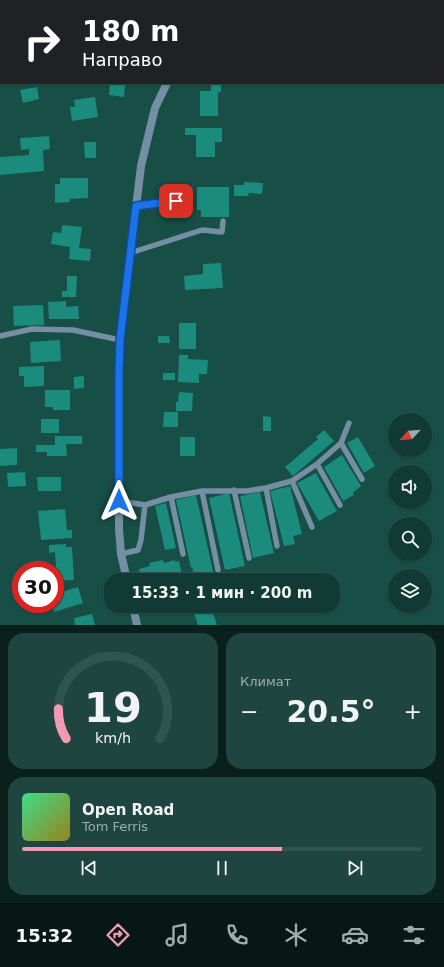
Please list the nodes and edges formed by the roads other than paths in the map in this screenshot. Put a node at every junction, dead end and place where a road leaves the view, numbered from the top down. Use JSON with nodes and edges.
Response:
{"nodes":[{"id":1,"x":167,"y":84,"type":"edge"},
{"id":2,"x":176,"y":201,"type":"dead end"},
{"id":3,"x":136,"y":206,"type":"junction"},
{"id":4,"x":223,"y":221,"type":"dead end"},
{"id":5,"x":130,"y":253,"type":"junction"},
{"id":6,"x":0,"y":336,"type":"edge"},
{"id":7,"x":120,"y":340,"type":"junction"},
{"id":8,"x":349,"y":423,"type":"dead end"},
{"id":9,"x":341,"y":443,"type":"junction"},
{"id":10,"x":317,"y":464,"type":"junction"},
{"id":11,"x":362,"y":479,"type":"dead end"},
{"id":12,"x":292,"y":481,"type":"junction"},
{"id":13,"x":266,"y":488,"type":"junction"},
{"id":14,"x":234,"y":490,"type":"junction"},
{"id":15,"x":202,"y":491,"type":"junction"},
{"id":16,"x":171,"y":497,"type":"junction"},
{"id":17,"x":119,"y":501,"type":"junction"},
{"id":18,"x":145,"y":505,"type":"junction"},
{"id":19,"x":340,"y":505,"type":"dead end"},
{"id":20,"x":312,"y":527,"type":"dead end"},
{"id":21,"x":277,"y":546,"type":"dead end"},
{"id":22,"x":121,"y":554,"type":"junction"},
{"id":23,"x":183,"y":554,"type":"dead end"},
{"id":24,"x":249,"y":558,"type":"dead end"},
{"id":25,"x":218,"y":570,"type":"dead end"},
{"id":26,"x":125,"y":573,"type":"edge"},
{"id":27,"x":134,"y":613,"type":"edge"},
{"id":28,"x":137,"y":625,"type":"edge"}],
"edges":[{"from":1,"to":3,"type":"street"},
{"from":2,"to":3,"type":"lane"},
{"from":3,"to":5,"type":"street"},
{"from":4,"to":5,"type":"lane"},
{"from":5,"to":7,"type":"street"},
{"from":6,"to":7,"type":"lane"},
{"from":7,"to":17,"type":"street"},
{"from":8,"to":9,"type":"lane"},
{"from":9,"to":10,"type":"lane"},
{"from":9,"to":11,"type":"lane"},
{"from":10,"to":12,"type":"lane"},
{"from":10,"to":19,"type":"lane"},
{"from":12,"to":13,"type":"lane"},
{"from":12,"to":20,"type":"lane"},
{"from":13,"to":14,"type":"lane"},
{"from":13,"to":21,"type":"lane"},
{"from":14,"to":15,"type":"lane"},
{"from":14,"to":24,"type":"lane"},
{"from":15,"to":16,"type":"lane"},
{"from":15,"to":25,"type":"lane"},
{"from":16,"to":18,"type":"lane"},
{"from":16,"to":23,"type":"lane"},
{"from":17,"to":18,"type":"lane"},
{"from":17,"to":22,"type":"street"},
{"from":18,"to":22,"type":"lane"},
{"from":22,"to":26,"type":"street"},
{"from":27,"to":28,"type":"street"}]}
